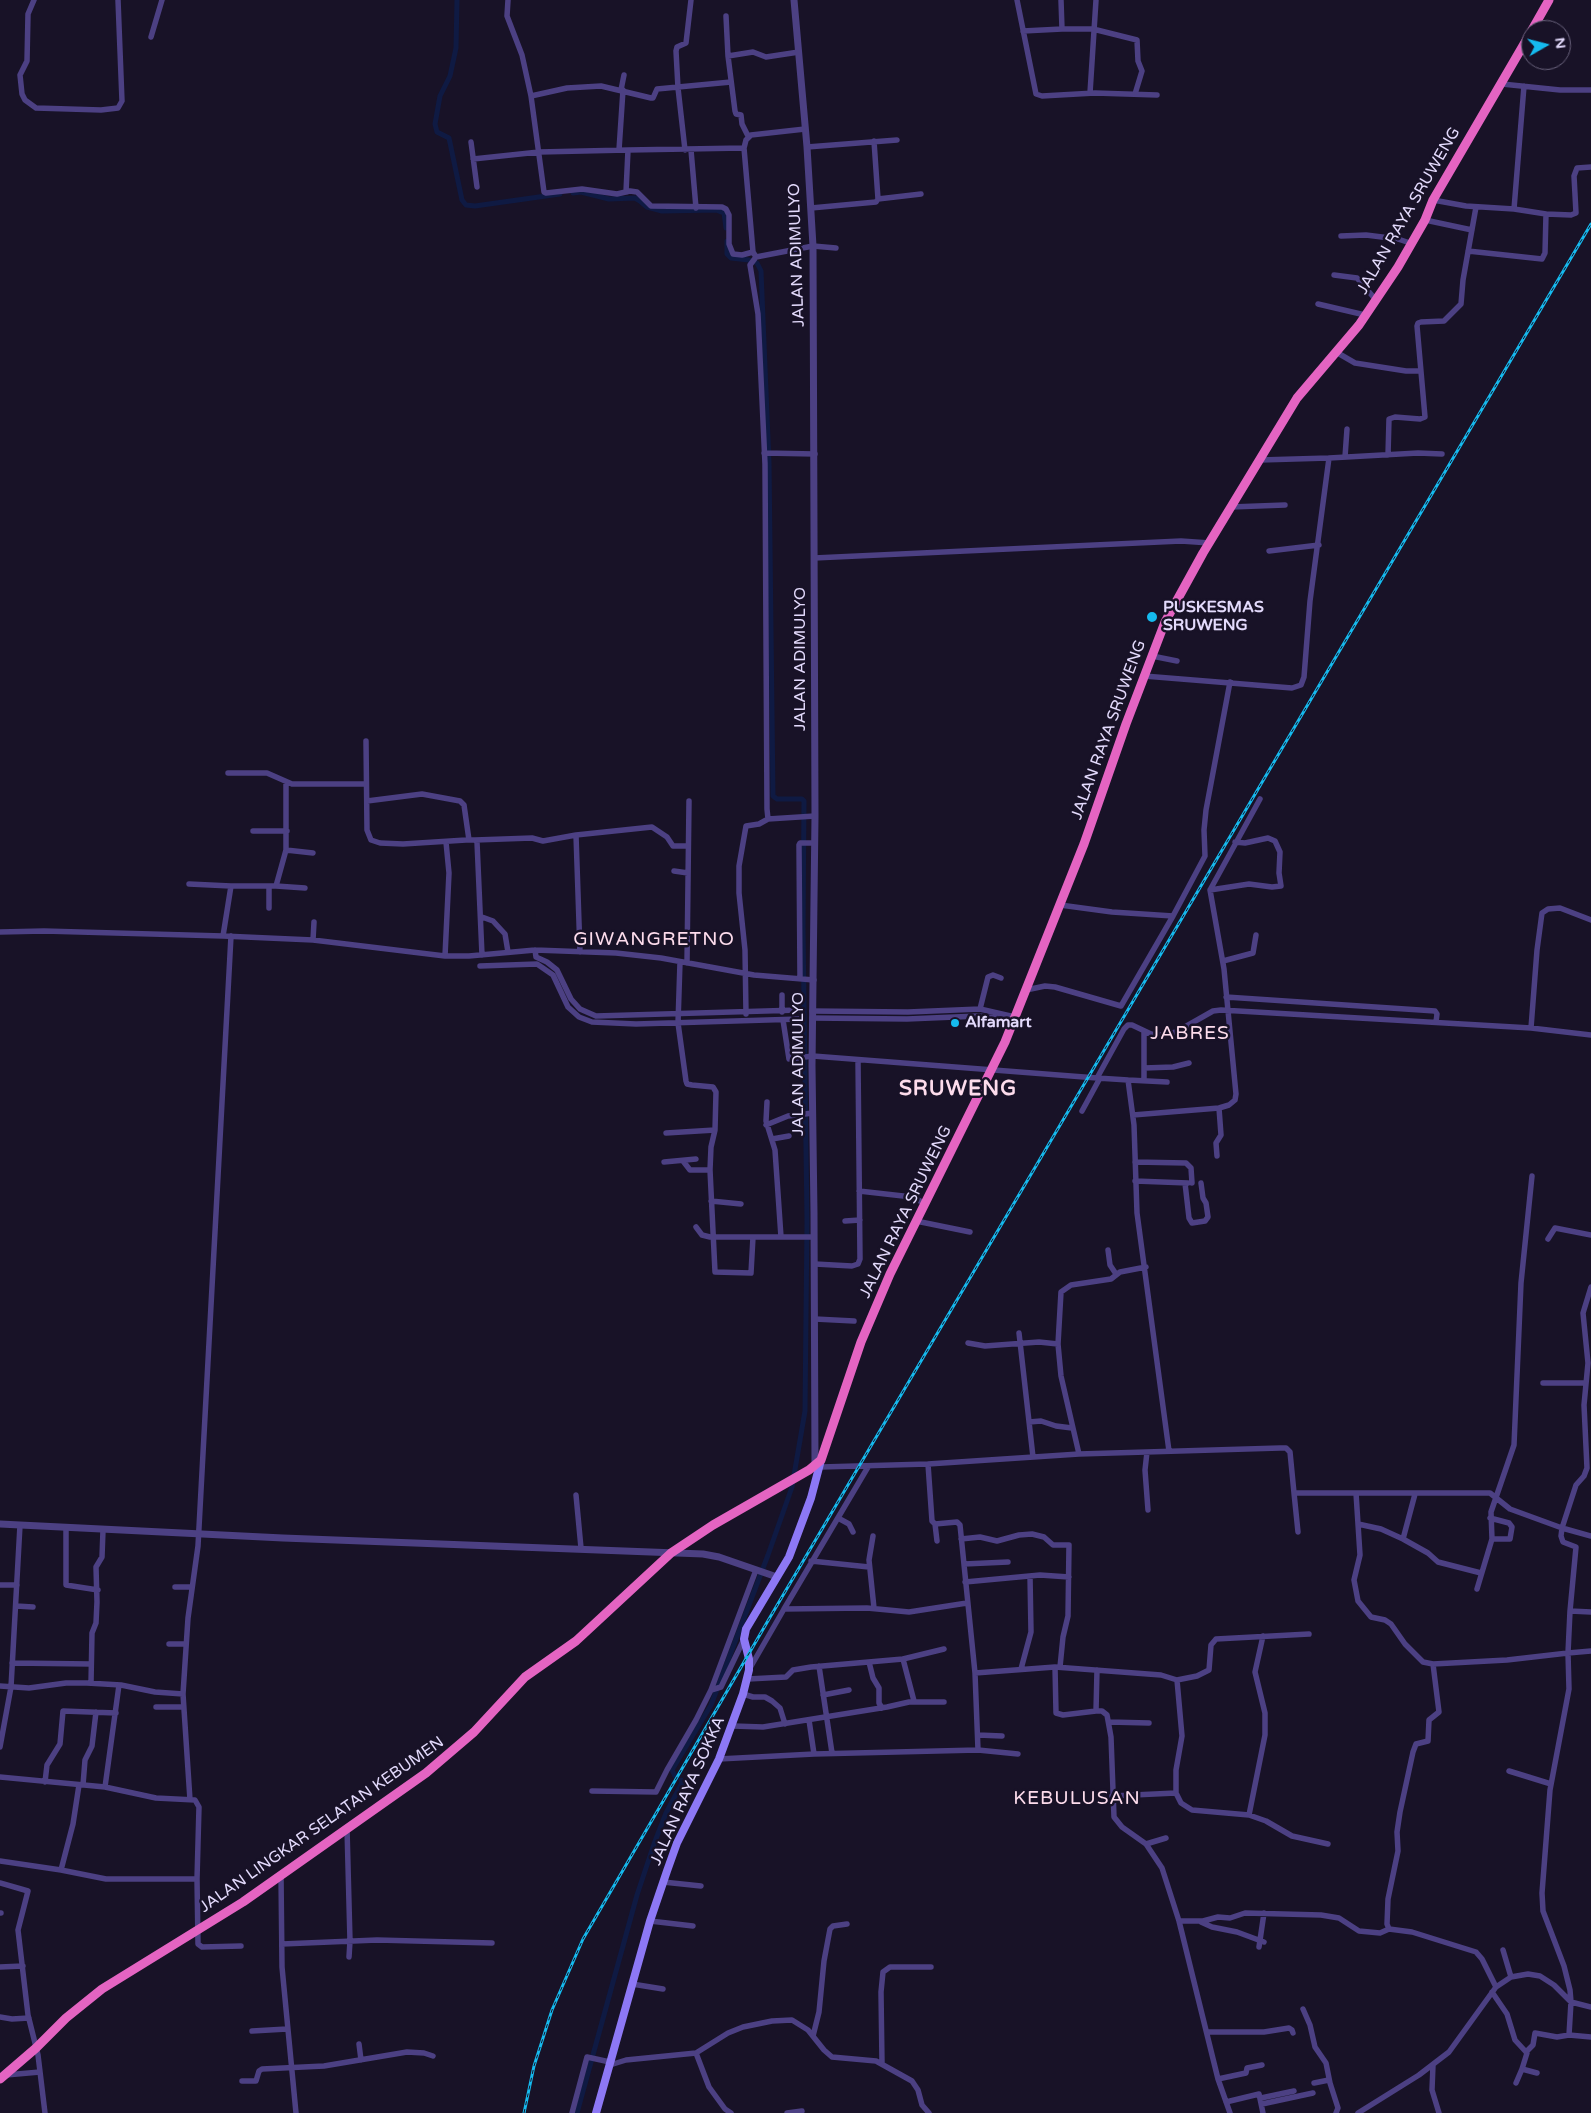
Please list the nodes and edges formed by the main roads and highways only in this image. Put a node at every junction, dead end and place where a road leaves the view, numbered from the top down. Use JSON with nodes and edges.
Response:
{"nodes":[{"id":1,"x":1549,"y":0,"type":"edge"},
{"id":2,"x":1537,"y":20,"type":"edge"},
{"id":3,"x":1521,"y":49,"type":"edge"},
{"id":4,"x":819,"y":1465,"type":"junction"},
{"id":5,"x":3,"y":2077,"type":"edge"},
{"id":6,"x":596,"y":2113,"type":"edge"}],
"edges":[{"from":1,"to":2,"type":"highway","name":"JALAN RAYA SRUWENG"},
{"from":3,"to":4,"type":"highway","name":"JALAN RAYA SRUWENG"},
{"from":4,"to":5,"type":"highway","name":"JALAN LINGKAR SELATAN KEBUMEN"},
{"from":4,"to":6,"type":"main road","name":"JALAN RAYA SOKKA"}]}
